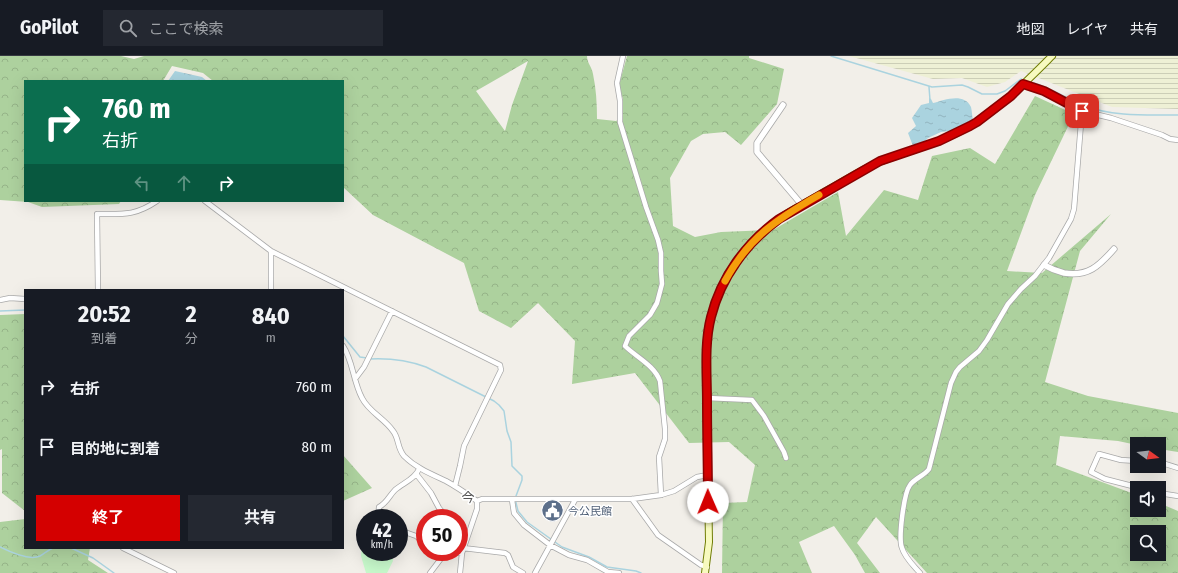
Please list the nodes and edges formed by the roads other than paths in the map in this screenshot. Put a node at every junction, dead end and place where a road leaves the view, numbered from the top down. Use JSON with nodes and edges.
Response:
{"nodes":[{"id":1,"x":623,"y":56,"type":"edge"},
{"id":2,"x":1052,"y":56,"type":"edge"},
{"id":3,"x":1023,"y":84,"type":"junction"},
{"id":4,"x":783,"y":105,"type":"dead end"},
{"id":5,"x":1082,"y":111,"type":"junction"},
{"id":6,"x":1178,"y":140,"type":"edge"},
{"id":7,"x":156,"y":202,"type":"edge"},
{"id":8,"x":207,"y":202,"type":"edge"},
{"id":9,"x":802,"y":205,"type":"junction"},
{"id":10,"x":1114,"y":249,"type":"dead end"},
{"id":11,"x":271,"y":251,"type":"junction"},
{"id":12,"x":1044,"y":265,"type":"junction"},
{"id":13,"x":98,"y":289,"type":"edge"},
{"id":14,"x":271,"y":289,"type":"edge"},
{"id":15,"x":24,"y":299,"type":"edge"},
{"id":16,"x":0,"y":300,"type":"edge"},
{"id":17,"x":392,"y":311,"type":"junction"},
{"id":18,"x":344,"y":348,"type":"edge"},
{"id":19,"x":355,"y":379,"type":"junction"},
{"id":20,"x":707,"y":398,"type":"junction"},
{"id":21,"x":786,"y":458,"type":"dead end"},
{"id":22,"x":1130,"y":461,"type":"edge"},
{"id":23,"x":1166,"y":464,"type":"edge"},
{"id":24,"x":1178,"y":468,"type":"edge"},
{"id":25,"x":419,"y":469,"type":"junction"},
{"id":26,"x":416,"y":475,"type":"junction"},
{"id":27,"x":708,"y":475,"type":"junction"},
{"id":28,"x":1130,"y":485,"type":"edge"},
{"id":29,"x":455,"y":486,"type":"junction"},
{"id":30,"x":1166,"y":493,"type":"edge"},
{"id":31,"x":661,"y":495,"type":"junction"},
{"id":32,"x":1178,"y":496,"type":"edge"},
{"id":33,"x":632,"y":499,"type":"junction"},
{"id":34,"x":512,"y":500,"type":"junction"},
{"id":35,"x":575,"y":500,"type":"junction"},
{"id":36,"x":477,"y":501,"type":"junction"},
{"id":37,"x":379,"y":509,"type":"edge"},
{"id":38,"x":440,"y":509,"type":"edge"},
{"id":39,"x":468,"y":534,"type":"edge"},
{"id":40,"x":550,"y":544,"type":"junction"},
{"id":41,"x":125,"y":549,"type":"edge"},
{"id":42,"x":468,"y":551,"type":"edge"},
{"id":43,"x":439,"y":561,"type":"edge"},
{"id":44,"x":461,"y":561,"type":"edge"},
{"id":45,"x":706,"y":570,"type":"edge"},
{"id":46,"x":174,"y":573,"type":"edge"},
{"id":47,"x":430,"y":573,"type":"edge"},
{"id":48,"x":460,"y":573,"type":"edge"},
{"id":49,"x":522,"y":573,"type":"edge"},
{"id":50,"x":535,"y":573,"type":"edge"},
{"id":51,"x":619,"y":573,"type":"edge"},
{"id":52,"x":920,"y":573,"type":"edge"}],
"edges":[{"from":1,"to":31,"type":"street"},
{"from":2,"to":3,"type":"main road"},
{"from":3,"to":5,"type":"street"},
{"from":3,"to":9,"type":"main road"},
{"from":4,"to":9,"type":"street"},
{"from":5,"to":6,"type":"street"},
{"from":5,"to":12,"type":"street"},
{"from":7,"to":13,"type":"street"},
{"from":8,"to":11,"type":"street"},
{"from":9,"to":20,"type":"main road"},
{"from":10,"to":12,"type":"street"},
{"from":11,"to":14,"type":"street"},
{"from":11,"to":17,"type":"street"},
{"from":12,"to":52,"type":"street"},
{"from":15,"to":16,"type":"street"},
{"from":17,"to":19,"type":"street"},
{"from":17,"to":29,"type":"street"},
{"from":18,"to":19,"type":"street"},
{"from":19,"to":25,"type":"street"},
{"from":20,"to":21,"type":"street"},
{"from":20,"to":27,"type":"main road"},
{"from":22,"to":28,"type":"street"},
{"from":23,"to":24,"type":"street"},
{"from":25,"to":26,"type":"street"},
{"from":25,"to":29,"type":"street"},
{"from":26,"to":37,"type":"street"},
{"from":26,"to":38,"type":"street"},
{"from":27,"to":31,"type":"street"},
{"from":27,"to":45,"type":"main road"},
{"from":29,"to":36,"type":"street"},
{"from":30,"to":32,"type":"street"},
{"from":31,"to":33,"type":"street"},
{"from":33,"to":35,"type":"street"},
{"from":33,"to":45,"type":"street"},
{"from":34,"to":35,"type":"street"},
{"from":34,"to":36,"type":"street"},
{"from":34,"to":40,"type":"street"},
{"from":35,"to":40,"type":"street"},
{"from":36,"to":39,"type":"street"},
{"from":40,"to":50,"type":"street"},
{"from":40,"to":51,"type":"street"},
{"from":41,"to":46,"type":"street"},
{"from":42,"to":49,"type":"street"},
{"from":43,"to":47,"type":"street"},
{"from":44,"to":48,"type":"street"}]}
